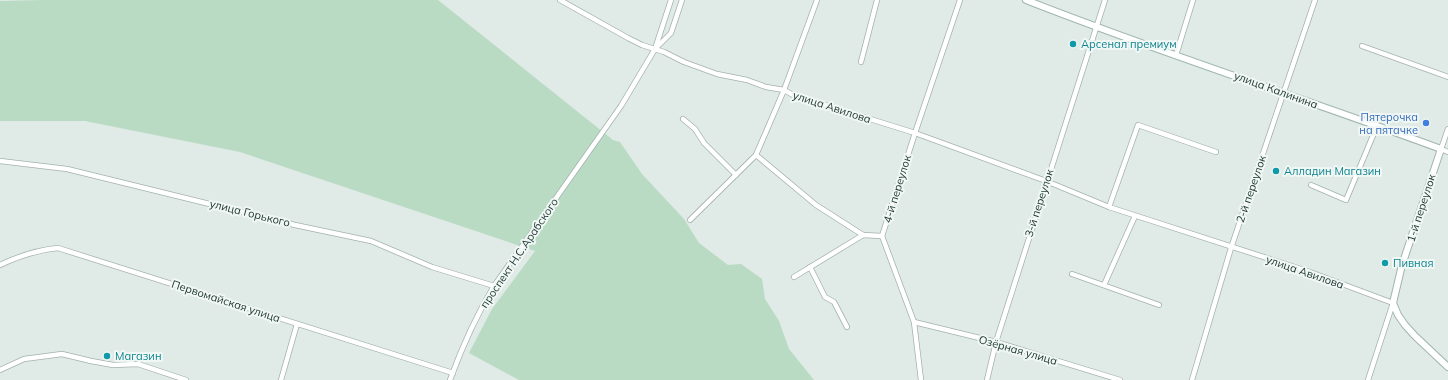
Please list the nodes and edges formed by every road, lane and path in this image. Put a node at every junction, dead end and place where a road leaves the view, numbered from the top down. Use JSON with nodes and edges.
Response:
{"nodes":[{"id":1,"x":560,"y":0,"type":"edge"},
{"id":2,"x":671,"y":0,"type":"edge"},
{"id":3,"x":682,"y":0,"type":"edge"},
{"id":4,"x":817,"y":0,"type":"edge"},
{"id":5,"x":877,"y":0,"type":"edge"},
{"id":6,"x":960,"y":0,"type":"edge"},
{"id":7,"x":1026,"y":0,"type":"edge"},
{"id":8,"x":1105,"y":0,"type":"edge"},
{"id":9,"x":1193,"y":0,"type":"edge"},
{"id":10,"x":1315,"y":0,"type":"edge"},
{"id":11,"x":1096,"y":28,"type":"junction"},
{"id":12,"x":1362,"y":46,"type":"dead end"},
{"id":13,"x":655,"y":49,"type":"junction"},
{"id":14,"x":1176,"y":54,"type":"junction"},
{"id":15,"x":861,"y":62,"type":"dead end"},
{"id":16,"x":1448,"y":77,"type":"edge"},
{"id":17,"x":784,"y":90,"type":"junction"},
{"id":18,"x":1284,"y":93,"type":"junction"},
{"id":19,"x":683,"y":119,"type":"dead end"},
{"id":20,"x":1377,"y":126,"type":"junction"},
{"id":21,"x":1448,"y":128,"type":"edge"},
{"id":22,"x":915,"y":133,"type":"junction"},
{"id":23,"x":1441,"y":149,"type":"junction"},
{"id":24,"x":1216,"y":152,"type":"dead end"},
{"id":25,"x":1448,"y":152,"type":"edge"},
{"id":26,"x":756,"y":155,"type":"junction"},
{"id":27,"x":0,"y":161,"type":"edge"},
{"id":28,"x":736,"y":175,"type":"junction"},
{"id":29,"x":1046,"y":182,"type":"junction"},
{"id":30,"x":1311,"y":185,"type":"dead end"},
{"id":31,"x":1109,"y":207,"type":"junction"},
{"id":32,"x":1135,"y":216,"type":"junction"},
{"id":33,"x":690,"y":220,"type":"dead end"},
{"id":34,"x":862,"y":235,"type":"junction"},
{"id":35,"x":882,"y":236,"type":"junction"},
{"id":36,"x":1231,"y":248,"type":"junction"},
{"id":37,"x":0,"y":265,"type":"edge"},
{"id":38,"x":810,"y":267,"type":"junction"},
{"id":39,"x":1072,"y":274,"type":"dead end"},
{"id":40,"x":794,"y":277,"type":"dead end"},
{"id":41,"x":1104,"y":285,"type":"junction"},
{"id":42,"x":494,"y":286,"type":"junction"},
{"id":43,"x":1393,"y":303,"type":"junction"},
{"id":44,"x":1159,"y":305,"type":"dead end"},
{"id":45,"x":914,"y":322,"type":"junction"},
{"id":46,"x":297,"y":324,"type":"junction"},
{"id":47,"x":847,"y":327,"type":"dead end"},
{"id":48,"x":996,"y":342,"type":"junction"},
{"id":49,"x":1448,"y":367,"type":"edge"},
{"id":50,"x":0,"y":370,"type":"edge"},
{"id":51,"x":453,"y":373,"type":"junction"},
{"id":52,"x":186,"y":380,"type":"edge"},
{"id":53,"x":282,"y":380,"type":"edge"},
{"id":54,"x":450,"y":380,"type":"edge"},
{"id":55,"x":921,"y":380,"type":"edge"},
{"id":56,"x":987,"y":380,"type":"edge"},
{"id":57,"x":1120,"y":380,"type":"edge"},
{"id":58,"x":1192,"y":380,"type":"edge"},
{"id":59,"x":1368,"y":380,"type":"edge"}],
"edges":[{"from":1,"to":13,"type":"street","name":"улица Авилова"},
{"from":2,"to":13,"type":"street"},
{"from":3,"to":13,"type":"street"},
{"from":4,"to":17,"type":"street"},
{"from":5,"to":15,"type":"street"},
{"from":6,"to":22,"type":"street","name":"4-й переулок"},
{"from":7,"to":11,"type":"main road","name":"улица Калинина"},
{"from":8,"to":11,"type":"street","name":"3-й переулок"},
{"from":9,"to":14,"type":"street"},
{"from":10,"to":18,"type":"street","name":"2-й переулок"},
{"from":11,"to":14,"type":"main road","name":"улица Калинина"},
{"from":11,"to":29,"type":"street","name":"3-й переулок"},
{"from":12,"to":16,"type":"street"},
{"from":13,"to":17,"type":"street","name":"улица Авилова"},
{"from":13,"to":42,"type":"street","name":"проспект Н.С.Арабского"},
{"from":14,"to":18,"type":"main road","name":"улица Калинина"},
{"from":17,"to":22,"type":"street","name":"улица Авилова"},
{"from":17,"to":26,"type":"street"},
{"from":18,"to":20,"type":"main road","name":"улица Калинина"},
{"from":18,"to":36,"type":"street","name":"2-й переулок"},
{"from":19,"to":28,"type":"street"},
{"from":20,"to":23,"type":"main road","name":"улица Калинина"},
{"from":20,"to":30,"type":"street"},
{"from":21,"to":23,"type":"street","name":"1-й переулок"},
{"from":22,"to":29,"type":"street","name":"улица Авилова"},
{"from":22,"to":35,"type":"street","name":"4-й переулок"},
{"from":23,"to":25,"type":"street","name":"улица Калинина"},
{"from":23,"to":43,"type":"main road","name":"1-й переулок"},
{"from":24,"to":31,"type":"street"},
{"from":26,"to":28,"type":"street"},
{"from":26,"to":34,"type":"street"},
{"from":27,"to":42,"type":"street","name":"улица Горького"},
{"from":28,"to":33,"type":"street"},
{"from":29,"to":31,"type":"street","name":"улица Авилова"},
{"from":29,"to":48,"type":"street","name":"3-й переулок"},
{"from":31,"to":32,"type":"street","name":"улица Авилова"},
{"from":32,"to":36,"type":"street","name":"улица Авилова"},
{"from":32,"to":41,"type":"street"},
{"from":34,"to":35,"type":"street"},
{"from":34,"to":38,"type":"street"},
{"from":35,"to":45,"type":"street","name":"4-й переулок"},
{"from":36,"to":43,"type":"street","name":"улица Авилова"},
{"from":36,"to":58,"type":"street","name":"2-й переулок"},
{"from":37,"to":46,"type":"street","name":"Первомайская улица"},
{"from":38,"to":40,"type":"street"},
{"from":38,"to":47,"type":"street"},
{"from":39,"to":41,"type":"street"},
{"from":41,"to":44,"type":"street"},
{"from":42,"to":51,"type":"street","name":"проспект Н.С.Арабского"},
{"from":43,"to":49,"type":"main road"},
{"from":43,"to":59,"type":"street","name":"1-й переулок"},
{"from":45,"to":48,"type":"street","name":"Озёрная улица"},
{"from":45,"to":55,"type":"street","name":"4-й переулок"},
{"from":46,"to":51,"type":"street","name":"Первомайская улица"},
{"from":46,"to":53,"type":"street"},
{"from":48,"to":56,"type":"street","name":"3-й переулок"},
{"from":48,"to":57,"type":"street","name":"Озёрная улица"},
{"from":50,"to":52,"type":"street"},
{"from":51,"to":54,"type":"street","name":"проспект Н.С.Арабского"}]}
